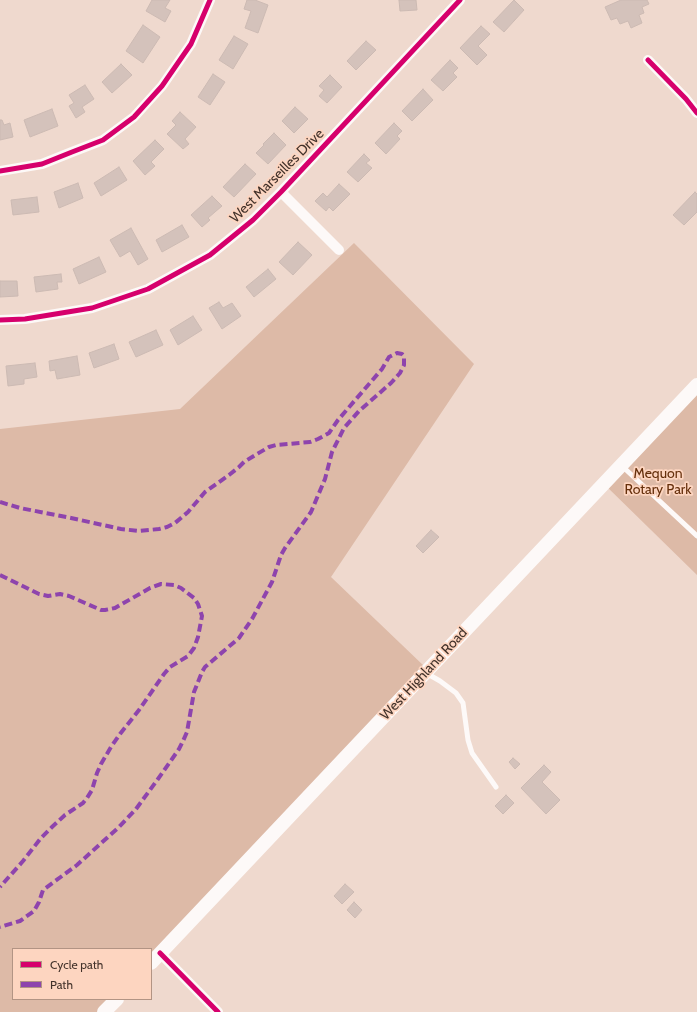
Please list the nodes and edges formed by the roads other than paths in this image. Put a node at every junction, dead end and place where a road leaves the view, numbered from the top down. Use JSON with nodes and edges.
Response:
{"nodes":[{"id":1,"x":210,"y":0,"type":"edge"},
{"id":2,"x":460,"y":0,"type":"edge"},
{"id":3,"x":648,"y":60,"type":"dead end"},
{"id":4,"x":697,"y":113,"type":"edge"},
{"id":5,"x":0,"y":171,"type":"edge"},
{"id":6,"x":281,"y":192,"type":"junction"},
{"id":7,"x":339,"y":250,"type":"dead end"},
{"id":8,"x":0,"y":320,"type":"edge"},
{"id":9,"x":697,"y":385,"type":"edge"},
{"id":10,"x":622,"y":466,"type":"junction"},
{"id":11,"x":697,"y":536,"type":"edge"},
{"id":12,"x":425,"y":673,"type":"junction"},
{"id":13,"x":496,"y":787,"type":"dead end"},
{"id":14,"x":155,"y":958,"type":"edge"},
{"id":15,"x":116,"y":1000,"type":"edge"},
{"id":16,"x":104,"y":1012,"type":"edge"},
{"id":17,"x":218,"y":1012,"type":"edge"}],
"edges":[{"from":1,"to":5,"type":"street"},
{"from":2,"to":6,"type":"street","name":"West Marseilles Drive"},
{"from":3,"to":4,"type":"street"},
{"from":6,"to":7,"type":"street"},
{"from":6,"to":8,"type":"street","name":"West Marseilles Drive"},
{"from":9,"to":10,"type":"main road","name":"West Highland Road"},
{"from":10,"to":11,"type":"lane"},
{"from":10,"to":12,"type":"main road","name":"West Highland Road"},
{"from":12,"to":13,"type":"lane"},
{"from":12,"to":14,"type":"main road","name":"West Highland Road"},
{"from":14,"to":17,"type":"street"},
{"from":15,"to":16,"type":"main road"}]}
